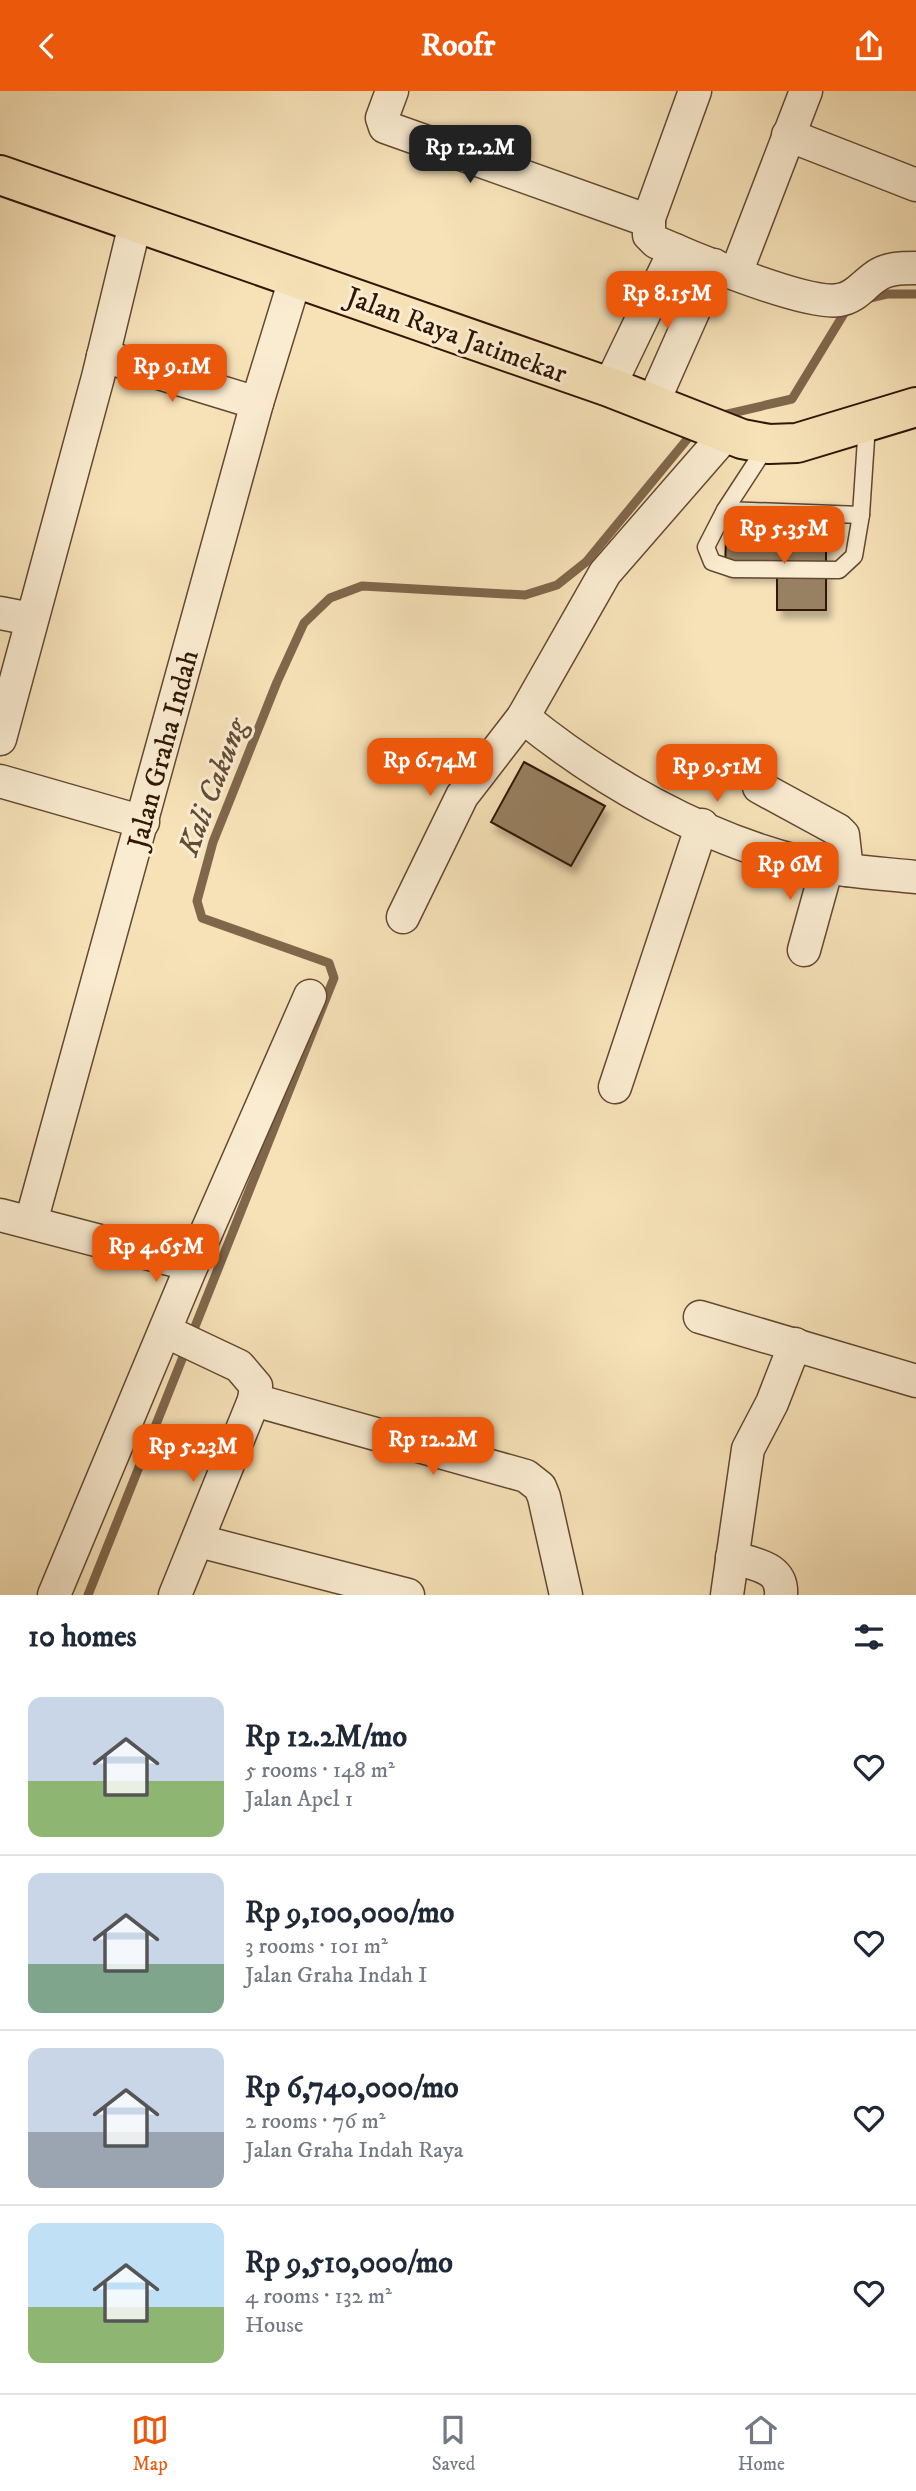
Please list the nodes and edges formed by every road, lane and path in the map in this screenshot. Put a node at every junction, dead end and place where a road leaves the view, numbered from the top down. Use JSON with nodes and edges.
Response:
{"nodes":[{"id":1,"x":391,"y":91,"type":"edge"},
{"id":2,"x":694,"y":91,"type":"edge"},
{"id":3,"x":806,"y":91,"type":"edge"},
{"id":4,"x":788,"y":135,"type":"junction"},
{"id":5,"x":0,"y":175,"type":"edge"},
{"id":6,"x":916,"y":185,"type":"edge"},
{"id":7,"x":136,"y":220,"type":"junction"},
{"id":8,"x":649,"y":222,"type":"junction"},
{"id":9,"x":675,"y":250,"type":"junction"},
{"id":10,"x":916,"y":268,"type":"edge"},
{"id":11,"x":725,"y":269,"type":"junction"},
{"id":12,"x":296,"y":276,"type":"junction"},
{"id":13,"x":103,"y":356,"type":"junction"},
{"id":14,"x":609,"y":387,"type":"junction"},
{"id":15,"x":257,"y":403,"type":"junction"},
{"id":16,"x":916,"y":407,"type":"edge"},
{"id":17,"x":661,"y":409,"type":"junction"},
{"id":18,"x":867,"y":424,"type":"junction"},
{"id":19,"x":723,"y":433,"type":"junction"},
{"id":20,"x":768,"y":444,"type":"junction"},
{"id":21,"x":725,"y":510,"type":"junction"},
{"id":22,"x":861,"y":515,"type":"junction"},
{"id":23,"x":0,"y":613,"type":"edge"},
{"id":24,"x":32,"y":619,"type":"junction"},
{"id":25,"x":523,"y":717,"type":"junction"},
{"id":26,"x":0,"y":739,"type":"edge"},
{"id":27,"x":0,"y":781,"type":"edge"},
{"id":28,"x":759,"y":787,"type":"dead end"},
{"id":29,"x":143,"y":822,"type":"junction"},
{"id":30,"x":702,"y":825,"type":"junction"},
{"id":31,"x":837,"y":868,"type":"junction"},
{"id":32,"x":916,"y":877,"type":"edge"},
{"id":33,"x":402,"y":917,"type":"dead end"},
{"id":34,"x":804,"y":950,"type":"dead end"},
{"id":35,"x":310,"y":996,"type":"dead end"},
{"id":36,"x":615,"y":1087,"type":"dead end"},
{"id":37,"x":0,"y":1215,"type":"edge"},
{"id":38,"x":31,"y":1222,"type":"junction"},
{"id":39,"x":192,"y":1265,"type":"junction"},
{"id":40,"x":700,"y":1317,"type":"dead end"},
{"id":41,"x":176,"y":1336,"type":"junction"},
{"id":42,"x":795,"y":1344,"type":"junction"},
{"id":43,"x":916,"y":1379,"type":"edge"},
{"id":44,"x":254,"y":1400,"type":"junction"},
{"id":45,"x":199,"y":1541,"type":"junction"},
{"id":46,"x":732,"y":1557,"type":"junction"},
{"id":47,"x":54,"y":1595,"type":"edge"},
{"id":48,"x":175,"y":1595,"type":"edge"},
{"id":49,"x":408,"y":1595,"type":"edge"},
{"id":50,"x":566,"y":1595,"type":"edge"},
{"id":51,"x":727,"y":1595,"type":"edge"},
{"id":52,"x":781,"y":1595,"type":"edge"}],
"edges":[{"from":1,"to":8,"type":"street"},
{"from":2,"to":8,"type":"street"},
{"from":3,"to":4,"type":"street"},
{"from":4,"to":6,"type":"street"},
{"from":4,"to":11,"type":"street"},
{"from":5,"to":7,"type":"main road","name":"Jalan Raya Jatimekar"},
{"from":7,"to":12,"type":"main road","name":"Jalan Raya Jatimekar"},
{"from":7,"to":13,"type":"street"},
{"from":8,"to":9,"type":"street"},
{"from":9,"to":11,"type":"street"},
{"from":9,"to":14,"type":"street"},
{"from":10,"to":11,"type":"street"},
{"from":11,"to":17,"type":"street"},
{"from":12,"to":14,"type":"main road","name":"Jalan Raya Jatimekar"},
{"from":12,"to":15,"type":"street","name":"Jalan Graha Indah"},
{"from":13,"to":15,"type":"street"},
{"from":13,"to":24,"type":"street"},
{"from":14,"to":17,"type":"main road","name":"Jalan Raya Jatimekar"},
{"from":15,"to":29,"type":"street","name":"Jalan Graha Indah"},
{"from":16,"to":18,"type":"main road","name":"Jalan Raya Jatimekar"},
{"from":17,"to":19,"type":"main road","name":"Jalan Raya Jatimekar"},
{"from":18,"to":20,"type":"main road","name":"Jalan Raya Jatimekar"},
{"from":18,"to":22,"type":"lane"},
{"from":19,"to":20,"type":"main road","name":"Jalan Raya Jatimekar"},
{"from":19,"to":25,"type":"street"},
{"from":20,"to":21,"type":"lane"},
{"from":21,"to":22,"type":"lane"},
{"from":21,"to":22,"type":"lane"},
{"from":23,"to":24,"type":"street"},
{"from":24,"to":26,"type":"street"},
{"from":25,"to":30,"type":"street"},
{"from":25,"to":33,"type":"street"},
{"from":27,"to":29,"type":"street"},
{"from":28,"to":31,"type":"street"},
{"from":29,"to":38,"type":"street","name":"Jalan Graha Indah"},
{"from":30,"to":31,"type":"street"},
{"from":30,"to":36,"type":"street"},
{"from":31,"to":32,"type":"street"},
{"from":31,"to":34,"type":"street"},
{"from":35,"to":39,"type":"street"},
{"from":37,"to":38,"type":"street"},
{"from":38,"to":39,"type":"street"},
{"from":39,"to":41,"type":"street"},
{"from":40,"to":42,"type":"street"},
{"from":41,"to":44,"type":"street"},
{"from":41,"to":47,"type":"street"},
{"from":42,"to":43,"type":"street"},
{"from":42,"to":46,"type":"street"},
{"from":44,"to":45,"type":"street"},
{"from":44,"to":50,"type":"street"},
{"from":45,"to":48,"type":"street"},
{"from":45,"to":49,"type":"street"},
{"from":46,"to":51,"type":"street"},
{"from":46,"to":52,"type":"street"}]}
